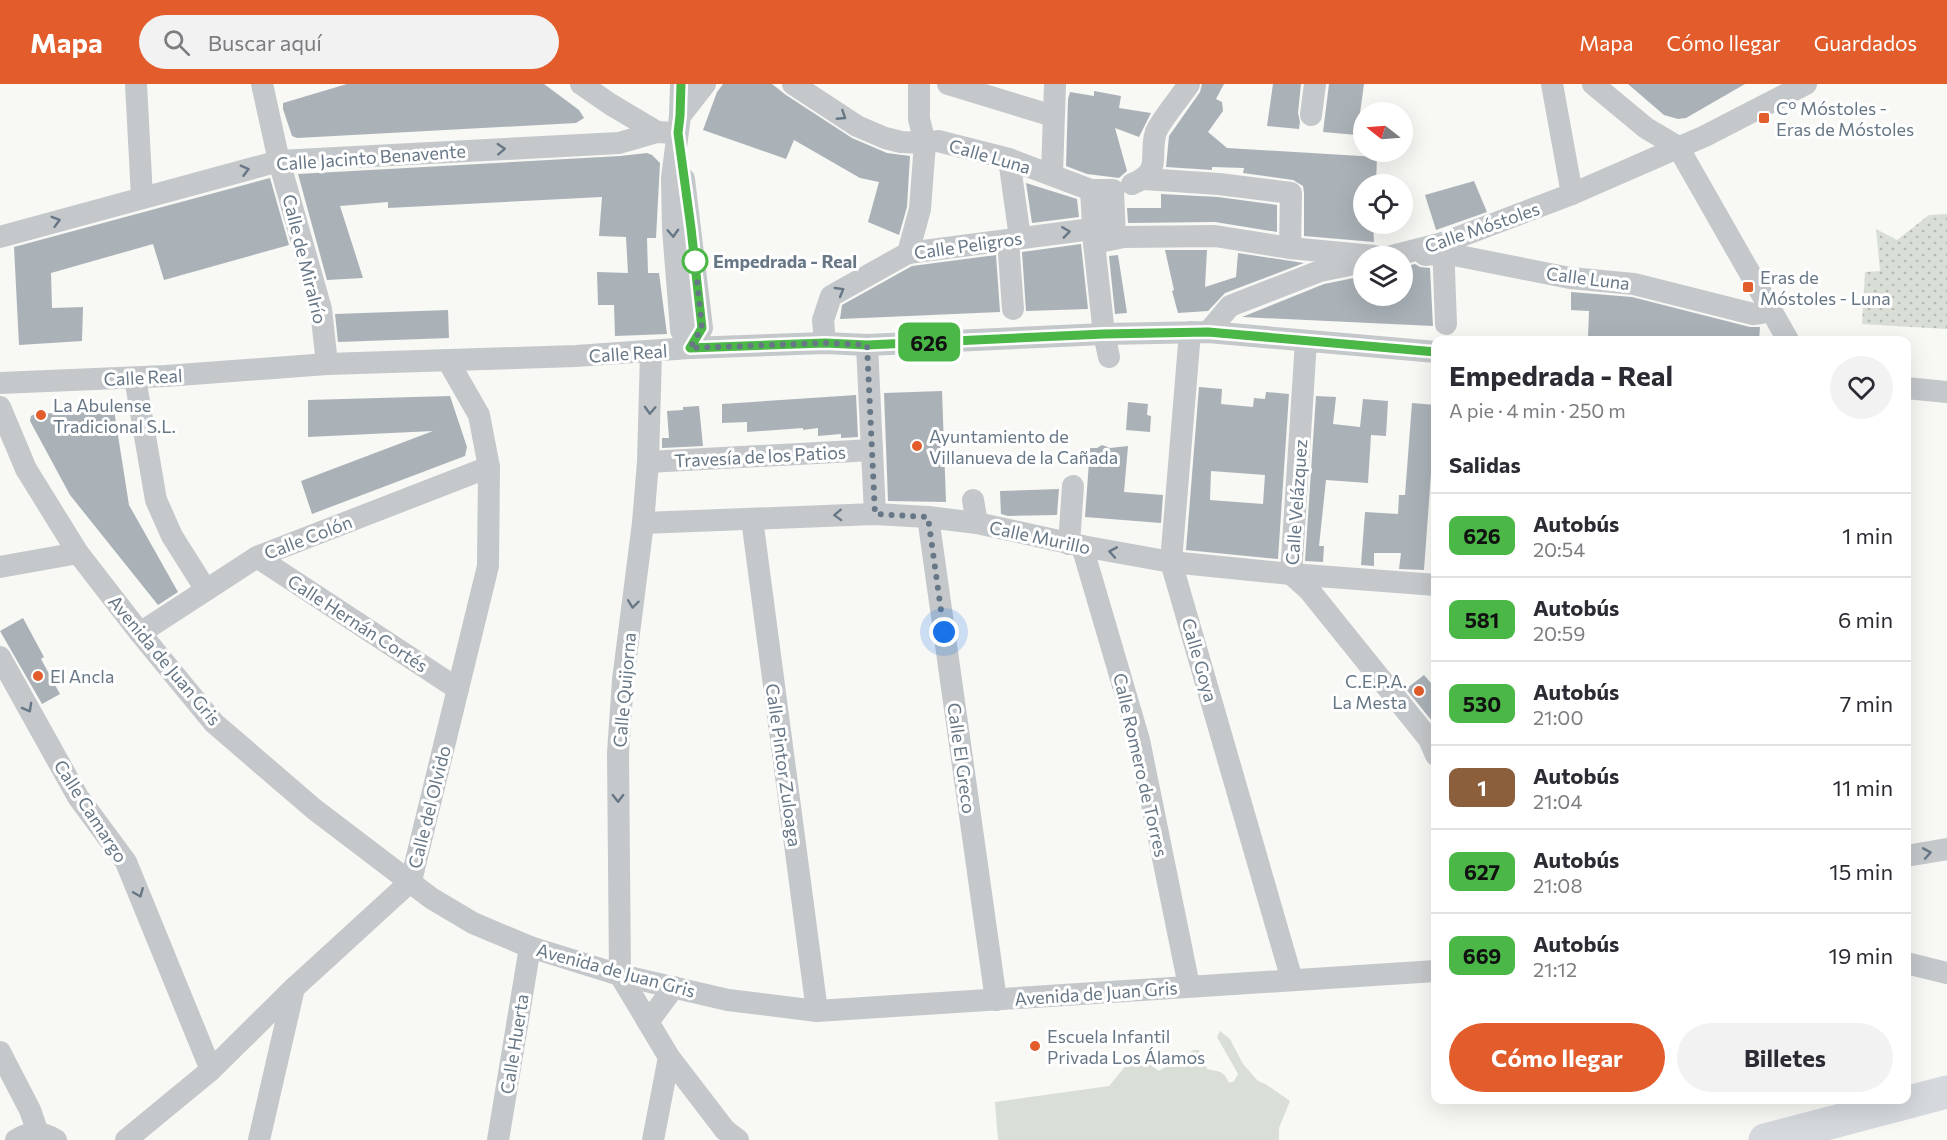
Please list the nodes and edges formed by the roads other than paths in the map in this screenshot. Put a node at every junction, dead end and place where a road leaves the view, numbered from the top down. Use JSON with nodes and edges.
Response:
{"nodes":[{"id":1,"x":136,"y":84,"type":"edge"},
{"id":2,"x":262,"y":84,"type":"edge"},
{"id":3,"x":581,"y":84,"type":"edge"},
{"id":4,"x":681,"y":84,"type":"edge"},
{"id":5,"x":705,"y":84,"type":"edge"},
{"id":6,"x":793,"y":84,"type":"edge"},
{"id":7,"x":919,"y":84,"type":"edge"},
{"id":8,"x":948,"y":84,"type":"edge"},
{"id":9,"x":1055,"y":84,"type":"edge"},
{"id":10,"x":1189,"y":84,"type":"edge"},
{"id":11,"x":1315,"y":84,"type":"edge"},
{"id":12,"x":1552,"y":84,"type":"edge"},
{"id":13,"x":1593,"y":84,"type":"edge"},
{"id":14,"x":1806,"y":84,"type":"edge"},
{"id":15,"x":610,"y":104,"type":"junction"},
{"id":16,"x":1311,"y":115,"type":"dead end"},
{"id":17,"x":1053,"y":116,"type":"junction"},
{"id":18,"x":672,"y":127,"type":"junction"},
{"id":19,"x":619,"y":143,"type":"junction"},
{"id":20,"x":925,"y":143,"type":"junction"},
{"id":21,"x":1678,"y":147,"type":"junction"},
{"id":22,"x":1009,"y":159,"type":"junction"},
{"id":23,"x":279,"y":161,"type":"junction"},
{"id":24,"x":1052,"y":174,"type":"junction"},
{"id":25,"x":1144,"y":179,"type":"junction"},
{"id":26,"x":1102,"y":190,"type":"junction"},
{"id":27,"x":1572,"y":194,"type":"junction"},
{"id":28,"x":142,"y":197,"type":"junction"},
{"id":29,"x":1100,"y":236,"type":"junction"},
{"id":30,"x":0,"y":237,"type":"edge"},
{"id":31,"x":1014,"y":239,"type":"junction"},
{"id":32,"x":1290,"y":248,"type":"junction"},
{"id":33,"x":1443,"y":248,"type":"junction"},
{"id":34,"x":908,"y":253,"type":"junction"},
{"id":35,"x":1413,"y":253,"type":"edge"},
{"id":36,"x":1353,"y":254,"type":"edge"},
{"id":37,"x":1413,"y":254,"type":"edge"},
{"id":38,"x":1353,"y":264,"type":"edge"},
{"id":39,"x":1771,"y":307,"type":"junction"},
{"id":40,"x":1013,"y":309,"type":"dead end"},
{"id":41,"x":1446,"y":324,"type":"dead end"},
{"id":42,"x":1199,"y":332,"type":"junction"},
{"id":43,"x":1104,"y":334,"type":"junction"},
{"id":44,"x":1786,"y":336,"type":"edge"},
{"id":45,"x":1306,"y":341,"type":"junction"},
{"id":46,"x":825,"y":343,"type":"junction"},
{"id":47,"x":867,"y":345,"type":"junction"},
{"id":48,"x":690,"y":348,"type":"junction"},
{"id":49,"x":651,"y":352,"type":"junction"},
{"id":50,"x":1431,"y":352,"type":"edge"},
{"id":51,"x":1109,"y":357,"type":"dead end"},
{"id":52,"x":448,"y":361,"type":"junction"},
{"id":53,"x":327,"y":364,"type":"junction"},
{"id":54,"x":135,"y":378,"type":"junction"},
{"id":55,"x":0,"y":383,"type":"edge"},
{"id":56,"x":1911,"y":388,"type":"edge"},
{"id":57,"x":1947,"y":392,"type":"edge"},
{"id":58,"x":0,"y":407,"type":"edge"},
{"id":59,"x":872,"y":450,"type":"junction"},
{"id":60,"x":648,"y":462,"type":"junction"},
{"id":61,"x":489,"y":467,"type":"junction"},
{"id":62,"x":1073,"y":486,"type":"dead end"},
{"id":63,"x":973,"y":500,"type":"dead end"},
{"id":64,"x":875,"y":514,"type":"junction"},
{"id":65,"x":928,"y":517,"type":"junction"},
{"id":66,"x":752,"y":519,"type":"junction"},
{"id":67,"x":644,"y":523,"type":"junction"},
{"id":68,"x":977,"y":523,"type":"junction"},
{"id":69,"x":1076,"y":545,"type":"junction"},
{"id":70,"x":78,"y":553,"type":"junction"},
{"id":71,"x":257,"y":557,"type":"junction"},
{"id":72,"x":1171,"y":562,"type":"junction"},
{"id":73,"x":0,"y":567,"type":"edge"},
{"id":74,"x":1291,"y":574,"type":"junction"},
{"id":75,"x":1431,"y":585,"type":"edge"},
{"id":76,"x":206,"y":590,"type":"junction"},
{"id":77,"x":140,"y":633,"type":"junction"},
{"id":78,"x":0,"y":657,"type":"edge"},
{"id":79,"x":459,"y":690,"type":"junction"},
{"id":80,"x":1431,"y":744,"type":"edge"},
{"id":81,"x":1947,"y":849,"type":"edge"},
{"id":82,"x":1911,"y":855,"type":"edge"},
{"id":83,"x":411,"y":881,"type":"junction"},
{"id":84,"x":530,"y":947,"type":"junction"},
{"id":85,"x":1911,"y":964,"type":"edge"},
{"id":86,"x":1431,"y":971,"type":"edge"},
{"id":87,"x":1947,"y":973,"type":"edge"},
{"id":88,"x":621,"y":975,"type":"junction"},
{"id":89,"x":1292,"y":980,"type":"junction"},
{"id":90,"x":1189,"y":986,"type":"junction"},
{"id":91,"x":674,"y":987,"type":"junction"},
{"id":92,"x":294,"y":988,"type":"junction"},
{"id":93,"x":996,"y":1000,"type":"junction"},
{"id":94,"x":817,"y":1011,"type":"junction"},
{"id":95,"x":648,"y":1022,"type":"junction"},
{"id":96,"x":0,"y":1052,"type":"edge"},
{"id":97,"x":669,"y":1057,"type":"junction"},
{"id":98,"x":211,"y":1070,"type":"junction"},
{"id":99,"x":1947,"y":1092,"type":"edge"},
{"id":100,"x":1911,"y":1102,"type":"edge"},
{"id":101,"x":1902,"y":1104,"type":"edge"},
{"id":102,"x":37,"y":1138,"type":"edge"},
{"id":103,"x":126,"y":1140,"type":"edge"},
{"id":104,"x":259,"y":1140,"type":"edge"},
{"id":105,"x":498,"y":1140,"type":"edge"},
{"id":106,"x":653,"y":1140,"type":"edge"},
{"id":107,"x":738,"y":1140,"type":"edge"},
{"id":108,"x":1766,"y":1140,"type":"edge"}],
"edges":[{"from":1,"to":28,"type":"street"},
{"from":2,"to":23,"type":"street","name":"Calle de Miralrío"},
{"from":3,"to":15,"type":"street"},
{"from":4,"to":18,"type":"street"},
{"from":5,"to":18,"type":"street"},
{"from":6,"to":20,"type":"street","name":"Calle Luna","one_way":true},
{"from":7,"to":20,"type":"street"},
{"from":8,"to":17,"type":"street"},
{"from":9,"to":17,"type":"street"},
{"from":10,"to":25,"type":"street"},
{"from":11,"to":16,"type":"street"},
{"from":12,"to":27,"type":"street"},
{"from":13,"to":21,"type":"street"},
{"from":14,"to":21,"type":"street","name":"Calle Móstoles"},
{"from":15,"to":18,"type":"street"},
{"from":15,"to":19,"type":"street"},
{"from":17,"to":24,"type":"street"},
{"from":18,"to":19,"type":"street","name":"Calle Jacinto Benavente"},
{"from":18,"to":48,"type":"street"},
{"from":23,"to":19,"type":"street","name":"Calle Jacinto Benavente","one_way":true},
{"from":20,"to":22,"type":"street","name":"Calle Luna"},
{"from":20,"to":34,"type":"street"},
{"from":21,"to":27,"type":"street","name":"Calle Móstoles"},
{"from":21,"to":39,"type":"street"},
{"from":22,"to":24,"type":"street","name":"Calle Luna"},
{"from":22,"to":31,"type":"street"},
{"from":28,"to":23,"type":"street","name":"Calle Jacinto Benavente","one_way":true},
{"from":23,"to":53,"type":"street","name":"Calle de Miralrío"},
{"from":24,"to":26,"type":"street","name":"Calle Luna"},
{"from":25,"to":26,"type":"street"},
{"from":25,"to":32,"type":"street"},
{"from":26,"to":29,"type":"street"},
{"from":27,"to":33,"type":"street","name":"Calle Móstoles"},
{"from":30,"to":28,"type":"street","name":"Calle Jacinto Benavente","one_way":true},
{"from":31,"to":29,"type":"street","name":"Calle Peligros","one_way":true},
{"from":29,"to":32,"type":"street"},
{"from":29,"to":43,"type":"street"},
{"from":31,"to":34,"type":"street","name":"Calle Peligros"},
{"from":31,"to":40,"type":"street"},
{"from":32,"to":36,"type":"street"},
{"from":33,"to":35,"type":"street","name":"Calle Móstoles"},
{"from":33,"to":37,"type":"street","name":"Calle Luna"},
{"from":33,"to":39,"type":"street","name":"Calle Luna"},
{"from":33,"to":41,"type":"street"},
{"from":46,"to":34,"type":"street","name":"Calle Peligros","one_way":true},
{"from":38,"to":42,"type":"street"},
{"from":39,"to":44,"type":"street"},
{"from":42,"to":43,"type":"street","name":"Calle Real"},
{"from":42,"to":45,"type":"street","name":"Calle Real"},
{"from":42,"to":72,"type":"street","name":"Calle Goya"},
{"from":43,"to":47,"type":"street","name":"Calle Real"},
{"from":43,"to":51,"type":"street"},
{"from":45,"to":50,"type":"street","name":"Calle Real"},
{"from":45,"to":74,"type":"street","name":"Calle Velázquez"},
{"from":46,"to":47,"type":"street","name":"Calle Real"},
{"from":46,"to":48,"type":"street","name":"Calle Real"},
{"from":47,"to":59,"type":"street"},
{"from":48,"to":49,"type":"street","name":"Calle Real"},
{"from":49,"to":52,"type":"street","name":"Calle Real"},
{"from":49,"to":60,"type":"street","name":"Calle Quijorna","one_way":true},
{"from":52,"to":53,"type":"street","name":"Calle Real"},
{"from":52,"to":61,"type":"street","name":"Calle del Olvido"},
{"from":53,"to":54,"type":"street","name":"Calle Real"},
{"from":54,"to":55,"type":"street","name":"Calle Real"},
{"from":54,"to":76,"type":"street"},
{"from":56,"to":57,"type":"street"},
{"from":58,"to":70,"type":"street","name":"Avenida de Juan Gris"},
{"from":59,"to":60,"type":"street","name":"Travesía de los Patios"},
{"from":59,"to":64,"type":"street"},
{"from":60,"to":67,"type":"street","name":"Calle Quijorna"},
{"from":61,"to":71,"type":"street","name":"Calle Colón"},
{"from":61,"to":79,"type":"street","name":"Calle del Olvido"},
{"from":62,"to":69,"type":"street"},
{"from":63,"to":68,"type":"street"},
{"from":64,"to":65,"type":"street","name":"Calle Murillo"},
{"from":64,"to":66,"type":"street","name":"Calle Murillo","one_way":true},
{"from":65,"to":68,"type":"street","name":"Calle Murillo"},
{"from":65,"to":93,"type":"street","name":"Calle El Greco"},
{"from":66,"to":67,"type":"street","name":"Calle Murillo"},
{"from":66,"to":94,"type":"street","name":"Calle Pintor Zuloaga"},
{"from":67,"to":88,"type":"street","name":"Calle Quijorna","one_way":true},
{"from":68,"to":69,"type":"street","name":"Calle Murillo"},
{"from":72,"to":69,"type":"street","name":"Calle Murillo","one_way":true},
{"from":69,"to":90,"type":"street","name":"Calle Romero de Torres"},
{"from":70,"to":73,"type":"street"},
{"from":70,"to":77,"type":"street","name":"Avenida de Juan Gris"},
{"from":71,"to":76,"type":"street","name":"Calle Colón"},
{"from":71,"to":79,"type":"street","name":"Calle Hernán Cortés"},
{"from":72,"to":74,"type":"street","name":"Calle Murillo"},
{"from":72,"to":89,"type":"street","name":"Calle Goya"},
{"from":74,"to":75,"type":"street","name":"Calle Murillo"},
{"from":74,"to":80,"type":"street","name":"Calle Velázquez"},
{"from":76,"to":77,"type":"street","name":"Calle Colón"},
{"from":77,"to":83,"type":"street","name":"Avenida de Juan Gris"},
{"from":78,"to":98,"type":"street","name":"Calle Camargo","one_way":true},
{"from":79,"to":83,"type":"street","name":"Calle del Olvido"},
{"from":82,"to":81,"type":"street","one_way":true},
{"from":83,"to":84,"type":"street","name":"Avenida de Juan Gris"},
{"from":83,"to":92,"type":"street","name":"Calle del Olvido"},
{"from":84,"to":88,"type":"street","name":"Avenida de Juan Gris"},
{"from":84,"to":105,"type":"street","name":"Calle Huerta"},
{"from":85,"to":87,"type":"street"},
{"from":86,"to":89,"type":"street","name":"Avenida de Juan Gris"},
{"from":88,"to":91,"type":"street","name":"Avenida de Juan Gris"},
{"from":88,"to":95,"type":"street","name":"Calle Quijorna"},
{"from":89,"to":90,"type":"street","name":"Avenida de Juan Gris"},
{"from":90,"to":93,"type":"street","name":"Avenida de Juan Gris"},
{"from":91,"to":94,"type":"street","name":"Avenida de Juan Gris"},
{"from":91,"to":95,"type":"street"},
{"from":92,"to":98,"type":"street","name":"Calle del Olvido"},
{"from":92,"to":104,"type":"street"},
{"from":93,"to":94,"type":"street","name":"Avenida de Juan Gris"},
{"from":95,"to":97,"type":"street","name":"Calle Quijorna"},
{"from":96,"to":102,"type":"street"},
{"from":97,"to":106,"type":"street"},
{"from":97,"to":107,"type":"street","name":"Calle Quijorna"},
{"from":98,"to":103,"type":"street","name":"Calle del Olvido"},
{"from":99,"to":100,"type":"highway"},
{"from":101,"to":108,"type":"highway"}]}
